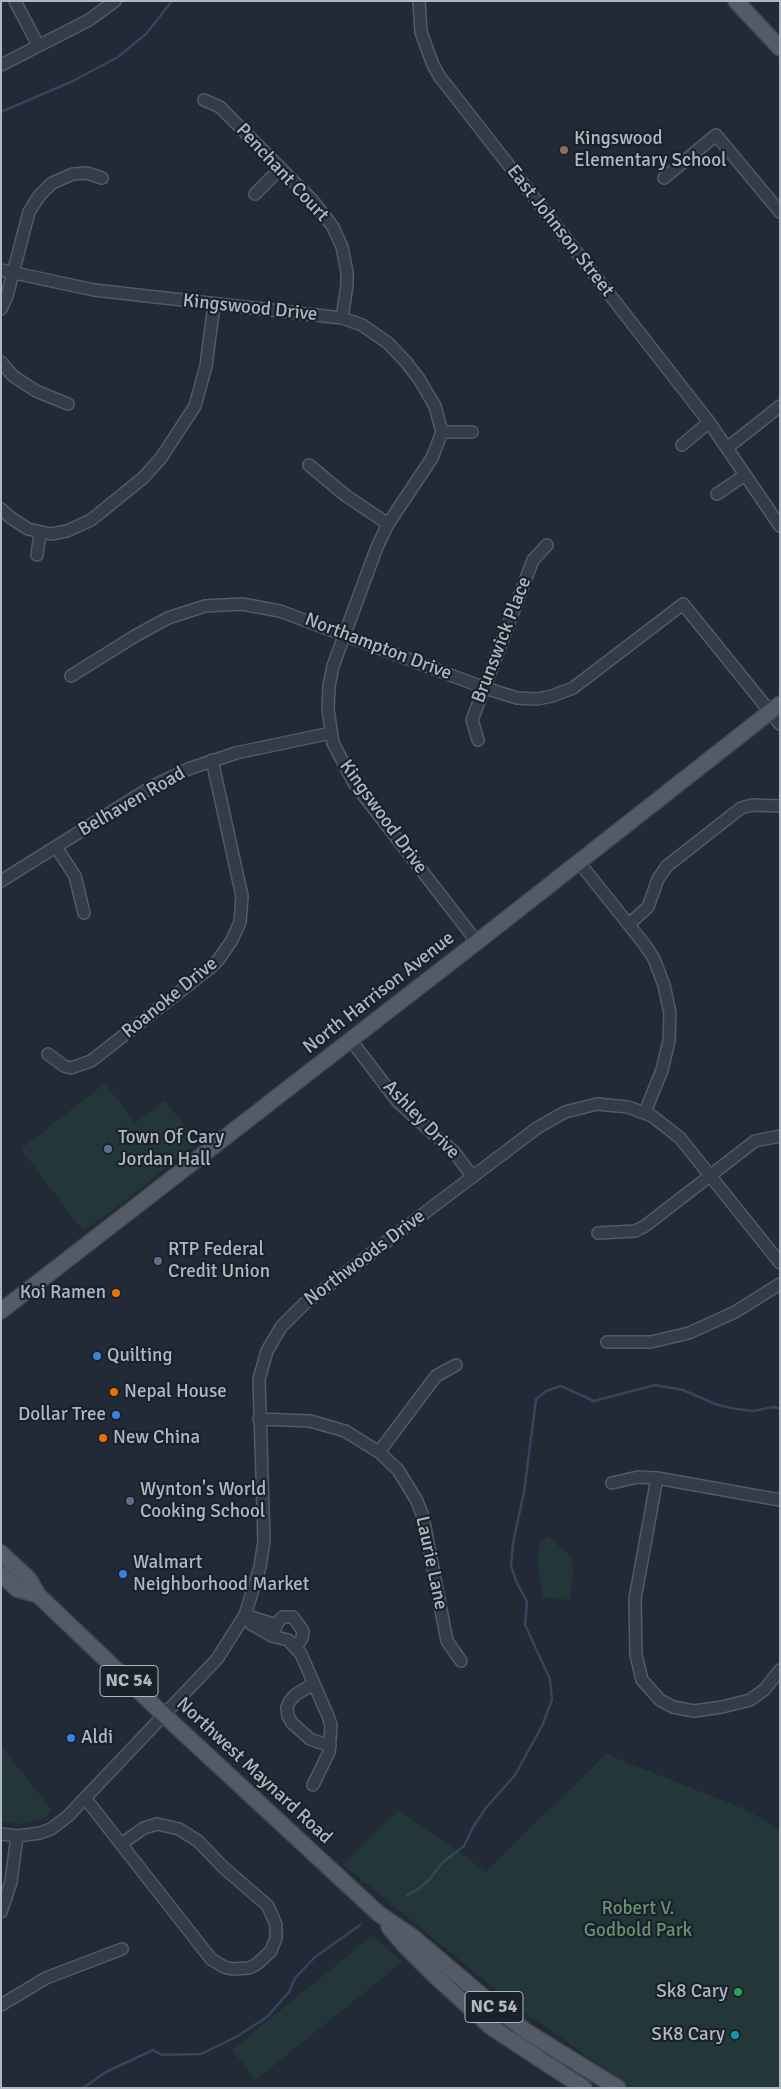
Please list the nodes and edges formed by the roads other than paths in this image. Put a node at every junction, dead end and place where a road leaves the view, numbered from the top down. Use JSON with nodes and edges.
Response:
{"nodes":[{"id":1,"x":14,"y":1,"type":"edge"},
{"id":2,"x":115,"y":1,"type":"edge"},
{"id":3,"x":419,"y":1,"type":"edge"},
{"id":4,"x":740,"y":3,"type":"edge"},
{"id":5,"x":38,"y":45,"type":"junction"},
{"id":6,"x":780,"y":48,"type":"edge"},
{"id":7,"x":1,"y":65,"type":"edge"},
{"id":8,"x":204,"y":100,"type":"dead end"},
{"id":9,"x":281,"y":168,"type":"junction"},
{"id":10,"x":102,"y":178,"type":"dead end"},
{"id":11,"x":664,"y":178,"type":"dead end"},
{"id":12,"x":255,"y":194,"type":"dead end"},
{"id":13,"x":780,"y":212,"type":"edge"},
{"id":14,"x":1,"y":270,"type":"edge"},
{"id":15,"x":14,"y":274,"type":"junction"},
{"id":16,"x":214,"y":305,"type":"junction"},
{"id":17,"x":1,"y":309,"type":"edge"},
{"id":18,"x":342,"y":318,"type":"junction"},
{"id":19,"x":1,"y":362,"type":"edge"},
{"id":20,"x":68,"y":404,"type":"dead end"},
{"id":21,"x":780,"y":406,"type":"edge"},
{"id":22,"x":709,"y":422,"type":"junction"},
{"id":23,"x":442,"y":432,"type":"junction"},
{"id":24,"x":472,"y":432,"type":"dead end"},
{"id":25,"x":682,"y":446,"type":"dead end"},
{"id":26,"x":727,"y":448,"type":"junction"},
{"id":27,"x":309,"y":465,"type":"dead end"},
{"id":28,"x":745,"y":475,"type":"junction"},
{"id":29,"x":717,"y":494,"type":"dead end"},
{"id":30,"x":1,"y":509,"type":"edge"},
{"id":31,"x":388,"y":524,"type":"junction"},
{"id":32,"x":780,"y":526,"type":"edge"},
{"id":33,"x":40,"y":533,"type":"junction"},
{"id":34,"x":547,"y":545,"type":"dead end"},
{"id":35,"x":37,"y":555,"type":"dead end"},
{"id":36,"x":344,"y":634,"type":"junction"},
{"id":37,"x":71,"y":676,"type":"dead end"},
{"id":38,"x":484,"y":688,"type":"junction"},
{"id":39,"x":775,"y":708,"type":"edge"},
{"id":40,"x":780,"y":724,"type":"edge"},
{"id":41,"x":331,"y":733,"type":"junction"},
{"id":42,"x":478,"y":740,"type":"dead end"},
{"id":43,"x":212,"y":760,"type":"junction"},
{"id":44,"x":780,"y":806,"type":"edge"},
{"id":45,"x":56,"y":847,"type":"junction"},
{"id":46,"x":578,"y":861,"type":"junction"},
{"id":47,"x":1,"y":881,"type":"edge"},
{"id":48,"x":84,"y":913,"type":"dead end"},
{"id":49,"x":629,"y":924,"type":"junction"},
{"id":50,"x":477,"y":942,"type":"junction"},
{"id":51,"x":350,"y":1039,"type":"junction"},
{"id":52,"x":48,"y":1054,"type":"dead end"},
{"id":53,"x":645,"y":1112,"type":"junction"},
{"id":54,"x":780,"y":1136,"type":"edge"},
{"id":55,"x":710,"y":1176,"type":"junction"},
{"id":56,"x":473,"y":1177,"type":"junction"},
{"id":57,"x":598,"y":1233,"type":"dead end"},
{"id":58,"x":780,"y":1263,"type":"edge"},
{"id":59,"x":780,"y":1284,"type":"edge"},
{"id":60,"x":1,"y":1311,"type":"edge"},
{"id":61,"x":607,"y":1342,"type":"dead end"},
{"id":62,"x":456,"y":1365,"type":"dead end"},
{"id":63,"x":259,"y":1419,"type":"junction"},
{"id":64,"x":379,"y":1452,"type":"junction"},
{"id":65,"x":657,"y":1478,"type":"junction"},
{"id":66,"x":612,"y":1482,"type":"dead end"},
{"id":67,"x":780,"y":1500,"type":"edge"},
{"id":68,"x":1,"y":1553,"type":"edge"},
{"id":69,"x":1,"y":1574,"type":"edge"},
{"id":70,"x":38,"y":1595,"type":"junction"},
{"id":71,"x":245,"y":1615,"type":"junction"},
{"id":72,"x":276,"y":1624,"type":"junction"},
{"id":73,"x":272,"y":1636,"type":"junction"},
{"id":74,"x":296,"y":1648,"type":"junction"},
{"id":75,"x":461,"y":1661,"type":"dead end"},
{"id":76,"x":780,"y":1670,"type":"edge"},
{"id":77,"x":313,"y":1684,"type":"junction"},
{"id":78,"x":164,"y":1715,"type":"junction"},
{"id":79,"x":330,"y":1746,"type":"junction"},
{"id":80,"x":313,"y":1785,"type":"dead end"},
{"id":81,"x":86,"y":1800,"type":"junction"},
{"id":82,"x":1,"y":1834,"type":"edge"},
{"id":83,"x":17,"y":1836,"type":"junction"},
{"id":84,"x":121,"y":1844,"type":"junction"},
{"id":85,"x":1,"y":1912,"type":"edge"},
{"id":86,"x":379,"y":1914,"type":"junction"},
{"id":87,"x":122,"y":1949,"type":"dead end"},
{"id":88,"x":1,"y":2005,"type":"edge"},
{"id":89,"x":584,"y":2088,"type":"edge"},
{"id":90,"x":618,"y":2088,"type":"edge"}],
"edges":[{"from":1,"to":5,"type":"street"},
{"from":2,"to":5,"type":"street"},
{"from":3,"to":22,"type":"street","name":"East Johnson Street"},
{"from":4,"to":6,"type":"main road"},
{"from":5,"to":7,"type":"street"},
{"from":8,"to":9,"type":"street","name":"Penchant Court"},
{"from":9,"to":12,"type":"street"},
{"from":9,"to":18,"type":"street","name":"Penchant Court"},
{"from":10,"to":15,"type":"street"},
{"from":11,"to":13,"type":"street"},
{"from":14,"to":15,"type":"street","name":"Kingswood Drive"},
{"from":15,"to":16,"type":"street","name":"Kingswood Drive"},
{"from":15,"to":17,"type":"street"},
{"from":16,"to":18,"type":"street","name":"Kingswood Drive"},
{"from":16,"to":33,"type":"street"},
{"from":18,"to":23,"type":"street","name":"Kingswood Drive"},
{"from":19,"to":20,"type":"street"},
{"from":21,"to":26,"type":"street"},
{"from":22,"to":25,"type":"street"},
{"from":22,"to":26,"type":"street","name":"East Johnson Street"},
{"from":23,"to":24,"type":"street"},
{"from":23,"to":31,"type":"street","name":"Kingswood Drive"},
{"from":26,"to":28,"type":"street","name":"East Johnson Street"},
{"from":27,"to":31,"type":"street"},
{"from":28,"to":29,"type":"street"},
{"from":28,"to":32,"type":"street","name":"East Johnson Street"},
{"from":30,"to":33,"type":"street"},
{"from":31,"to":36,"type":"street","name":"Kingswood Drive"},
{"from":33,"to":35,"type":"street"},
{"from":34,"to":38,"type":"street","name":"Brunswick Place"},
{"from":36,"to":37,"type":"street","name":"Northampton Drive"},
{"from":36,"to":38,"type":"street","name":"Northampton Drive"},
{"from":36,"to":41,"type":"street","name":"Kingswood Drive"},
{"from":38,"to":39,"type":"street","name":"Northampton Drive"},
{"from":38,"to":42,"type":"street","name":"Brunswick Place"},
{"from":39,"to":40,"type":"street"},
{"from":39,"to":46,"type":"main road","name":"North Harrison Avenue"},
{"from":41,"to":43,"type":"street","name":"Belhaven Road"},
{"from":41,"to":50,"type":"street","name":"Kingswood Drive"},
{"from":43,"to":45,"type":"street","name":"Belhaven Road"},
{"from":43,"to":52,"type":"street","name":"Roanoke Drive"},
{"from":44,"to":49,"type":"street"},
{"from":45,"to":47,"type":"street","name":"Belhaven Road"},
{"from":45,"to":48,"type":"street"},
{"from":46,"to":49,"type":"street"},
{"from":46,"to":50,"type":"main road","name":"North Harrison Avenue"},
{"from":49,"to":53,"type":"street"},
{"from":50,"to":51,"type":"main road","name":"North Harrison Avenue"},
{"from":51,"to":56,"type":"street","name":"Ashley Drive"},
{"from":51,"to":60,"type":"main road","name":"North Harrison Avenue"},
{"from":53,"to":55,"type":"street","name":"Northwoods Drive"},
{"from":53,"to":56,"type":"street","name":"Northwoods Drive"},
{"from":54,"to":55,"type":"street"},
{"from":55,"to":57,"type":"street"},
{"from":55,"to":58,"type":"street","name":"Northwoods Drive"},
{"from":56,"to":63,"type":"street","name":"Northwoods Drive"},
{"from":59,"to":61,"type":"street"},
{"from":62,"to":64,"type":"street"},
{"from":63,"to":64,"type":"street","name":"Laurie Lane"},
{"from":63,"to":71,"type":"street","name":"Northwoods Drive"},
{"from":64,"to":75,"type":"street","name":"Laurie Lane"},
{"from":65,"to":66,"type":"street"},
{"from":65,"to":67,"type":"street"},
{"from":65,"to":76,"type":"street"},
{"from":68,"to":70,"type":"main road","name":"Northwest Maynard Road","number":"NC 54"},
{"from":69,"to":70,"type":"main road","name":"Northwest Maynard Road","number":"NC 54"},
{"from":70,"to":78,"type":"main road","name":"Northwest Maynard Road","number":"NC 54"},
{"from":71,"to":72,"type":"street"},
{"from":71,"to":73,"type":"street"},
{"from":71,"to":78,"type":"street","name":"Northwoods Drive"},
{"from":72,"to":73,"type":"street"},
{"from":72,"to":74,"type":"street"},
{"from":73,"to":74,"type":"street"},
{"from":74,"to":77,"type":"street"},
{"from":77,"to":79,"type":"street"},
{"from":77,"to":79,"type":"street"},
{"from":78,"to":81,"type":"street","name":"Northwoods Drive"},
{"from":78,"to":86,"type":"main road","name":"Northwest Maynard Road","number":"NC 54"},
{"from":79,"to":80,"type":"street"},
{"from":81,"to":83,"type":"street","name":"Northwoods Drive"},
{"from":81,"to":84,"type":"street"},
{"from":82,"to":83,"type":"street","name":"Northwoods Drive"},
{"from":83,"to":85,"type":"street"},
{"from":84,"to":84,"type":"street"},
{"from":86,"to":89,"type":"main road","name":"Northwest Maynard Road","number":"NC 54"},
{"from":86,"to":90,"type":"main road","name":"Northwest Maynard Road","number":"NC 54"},
{"from":87,"to":88,"type":"street"}]}
